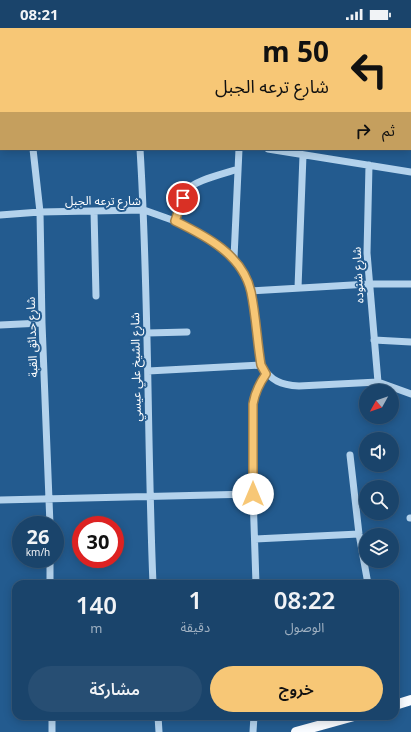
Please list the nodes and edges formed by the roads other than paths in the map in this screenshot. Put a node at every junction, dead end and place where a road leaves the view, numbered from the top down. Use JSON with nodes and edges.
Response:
{"nodes":[{"id":1,"x":33,"y":150,"type":"edge"},
{"id":2,"x":140,"y":150,"type":"edge"},
{"id":3,"x":239,"y":150,"type":"edge"},
{"id":4,"x":281,"y":150,"type":"edge"},
{"id":5,"x":294,"y":151,"type":"edge"},
{"id":6,"x":303,"y":155,"type":"junction"},
{"id":7,"x":369,"y":165,"type":"junction"},
{"id":8,"x":238,"y":169,"type":"junction"},
{"id":9,"x":411,"y":172,"type":"edge"},
{"id":10,"x":144,"y":210,"type":"junction"},
{"id":11,"x":94,"y":211,"type":"junction"},
{"id":12,"x":40,"y":212,"type":"junction"},
{"id":13,"x":0,"y":215,"type":"edge"},
{"id":14,"x":175,"y":221,"type":"junction"},
{"id":15,"x":234,"y":258,"type":"junction"},
{"id":16,"x":370,"y":284,"type":"junction"},
{"id":17,"x":411,"y":284,"type":"edge"},
{"id":18,"x":298,"y":288,"type":"junction"},
{"id":19,"x":251,"y":291,"type":"junction"},
{"id":20,"x":96,"y":296,"type":"dead end"},
{"id":21,"x":42,"y":323,"type":"junction"},
{"id":22,"x":0,"y":326,"type":"edge"},
{"id":23,"x":186,"y":332,"type":"dead end"},
{"id":24,"x":147,"y":333,"type":"junction"},
{"id":25,"x":374,"y":340,"type":"junction"},
{"id":26,"x":411,"y":342,"type":"edge"},
{"id":27,"x":261,"y":365,"type":"junction"},
{"id":28,"x":148,"y":371,"type":"junction"},
{"id":29,"x":266,"y":374,"type":"junction"},
{"id":30,"x":378,"y":382,"type":"junction"},
{"id":31,"x":411,"y":394,"type":"edge"},
{"id":32,"x":350,"y":455,"type":"dead end"},
{"id":33,"x":253,"y":494,"type":"junction"},
{"id":34,"x":150,"y":496,"type":"junction"},
{"id":35,"x":50,"y":499,"type":"junction"},
{"id":36,"x":0,"y":500,"type":"edge"},
{"id":37,"x":50,"y":516,"type":"edge"},
{"id":38,"x":359,"y":528,"type":"edge"},
{"id":39,"x":359,"y":534,"type":"edge"},
{"id":40,"x":255,"y":539,"type":"junction"},
{"id":41,"x":50,"y":568,"type":"edge"},
{"id":42,"x":365,"y":568,"type":"edge"},
{"id":43,"x":50,"y":580,"type":"edge"},
{"id":44,"x":153,"y":580,"type":"edge"},
{"id":45,"x":256,"y":580,"type":"edge"},
{"id":46,"x":367,"y":580,"type":"edge"},
{"id":47,"x":411,"y":700,"type":"edge"},
{"id":48,"x":399,"y":704,"type":"edge"},
{"id":49,"x":52,"y":720,"type":"edge"},
{"id":50,"x":158,"y":720,"type":"edge"},
{"id":51,"x":254,"y":720,"type":"edge"},
{"id":52,"x":340,"y":720,"type":"edge"},
{"id":53,"x":52,"y":732,"type":"edge"},
{"id":54,"x":159,"y":732,"type":"edge"},
{"id":55,"x":253,"y":732,"type":"edge"},
{"id":56,"x":296,"y":732,"type":"edge"}],
"edges":[{"from":1,"to":12,"type":"street","name":"شارع حدائق القبة"},
{"from":2,"to":10,"type":"street","name":"شارع الشيخ علي عيسي"},
{"from":3,"to":8,"type":"street"},
{"from":4,"to":5,"type":"street"},
{"from":5,"to":6,"type":"street"},
{"from":6,"to":7,"type":"street"},
{"from":6,"to":18,"type":"street"},
{"from":7,"to":9,"type":"street"},
{"from":7,"to":16,"type":"street","name":"شارع شنوده"},
{"from":8,"to":14,"type":"street"},
{"from":8,"to":15,"type":"street"},
{"from":10,"to":11,"type":"street","name":"شارع ترعه الجبل"},
{"from":10,"to":14,"type":"street","name":"شارع ترعه الجبل"},
{"from":10,"to":24,"type":"street","name":"شارع الشيخ علي عيسي"},
{"from":11,"to":12,"type":"street","name":"شارع ترعه الجبل"},
{"from":11,"to":20,"type":"street"},
{"from":12,"to":13,"type":"street","name":"شارع ترعه الجبل"},
{"from":12,"to":21,"type":"street","name":"شارع حدائق القبة"},
{"from":14,"to":15,"type":"street","name":"شارع ترعه الجبل"},
{"from":15,"to":19,"type":"street","name":"شارع ترعه الجبل"},
{"from":16,"to":17,"type":"street"},
{"from":16,"to":18,"type":"street"},
{"from":16,"to":25,"type":"street","name":"شارع شنوده"},
{"from":18,"to":19,"type":"street"},
{"from":19,"to":27,"type":"street","name":"شارع ترعه الجبل"},
{"from":21,"to":22,"type":"street"},
{"from":21,"to":35,"type":"street","name":"شارع حدائق القبة"},
{"from":23,"to":24,"type":"street"},
{"from":24,"to":28,"type":"street","name":"شارع الشيخ علي عيسي"},
{"from":25,"to":26,"type":"street"},
{"from":25,"to":30,"type":"street","name":"شارع شنوده"},
{"from":27,"to":28,"type":"street"},
{"from":27,"to":29,"type":"street","name":"شارع ترعه الجبل"},
{"from":28,"to":34,"type":"street","name":"شارع الشيخ علي عيسي"},
{"from":29,"to":30,"type":"street"},
{"from":29,"to":33,"type":"street"},
{"from":30,"to":31,"type":"street"},
{"from":32,"to":38,"type":"street"},
{"from":33,"to":34,"type":"street"},
{"from":33,"to":40,"type":"street"},
{"from":34,"to":35,"type":"street"},
{"from":34,"to":44,"type":"street","name":"شارع الشيخ علي عيسي"},
{"from":35,"to":36,"type":"street"},
{"from":35,"to":37,"type":"street","name":"شارع حدائق القبة"},
{"from":39,"to":40,"type":"street"},
{"from":40,"to":45,"type":"street"},
{"from":41,"to":43,"type":"street"},
{"from":42,"to":46,"type":"street"},
{"from":47,"to":48,"type":"main road"},
{"from":49,"to":53,"type":"street"},
{"from":50,"to":54,"type":"street"},
{"from":51,"to":55,"type":"street"},
{"from":52,"to":56,"type":"main road"}]}
